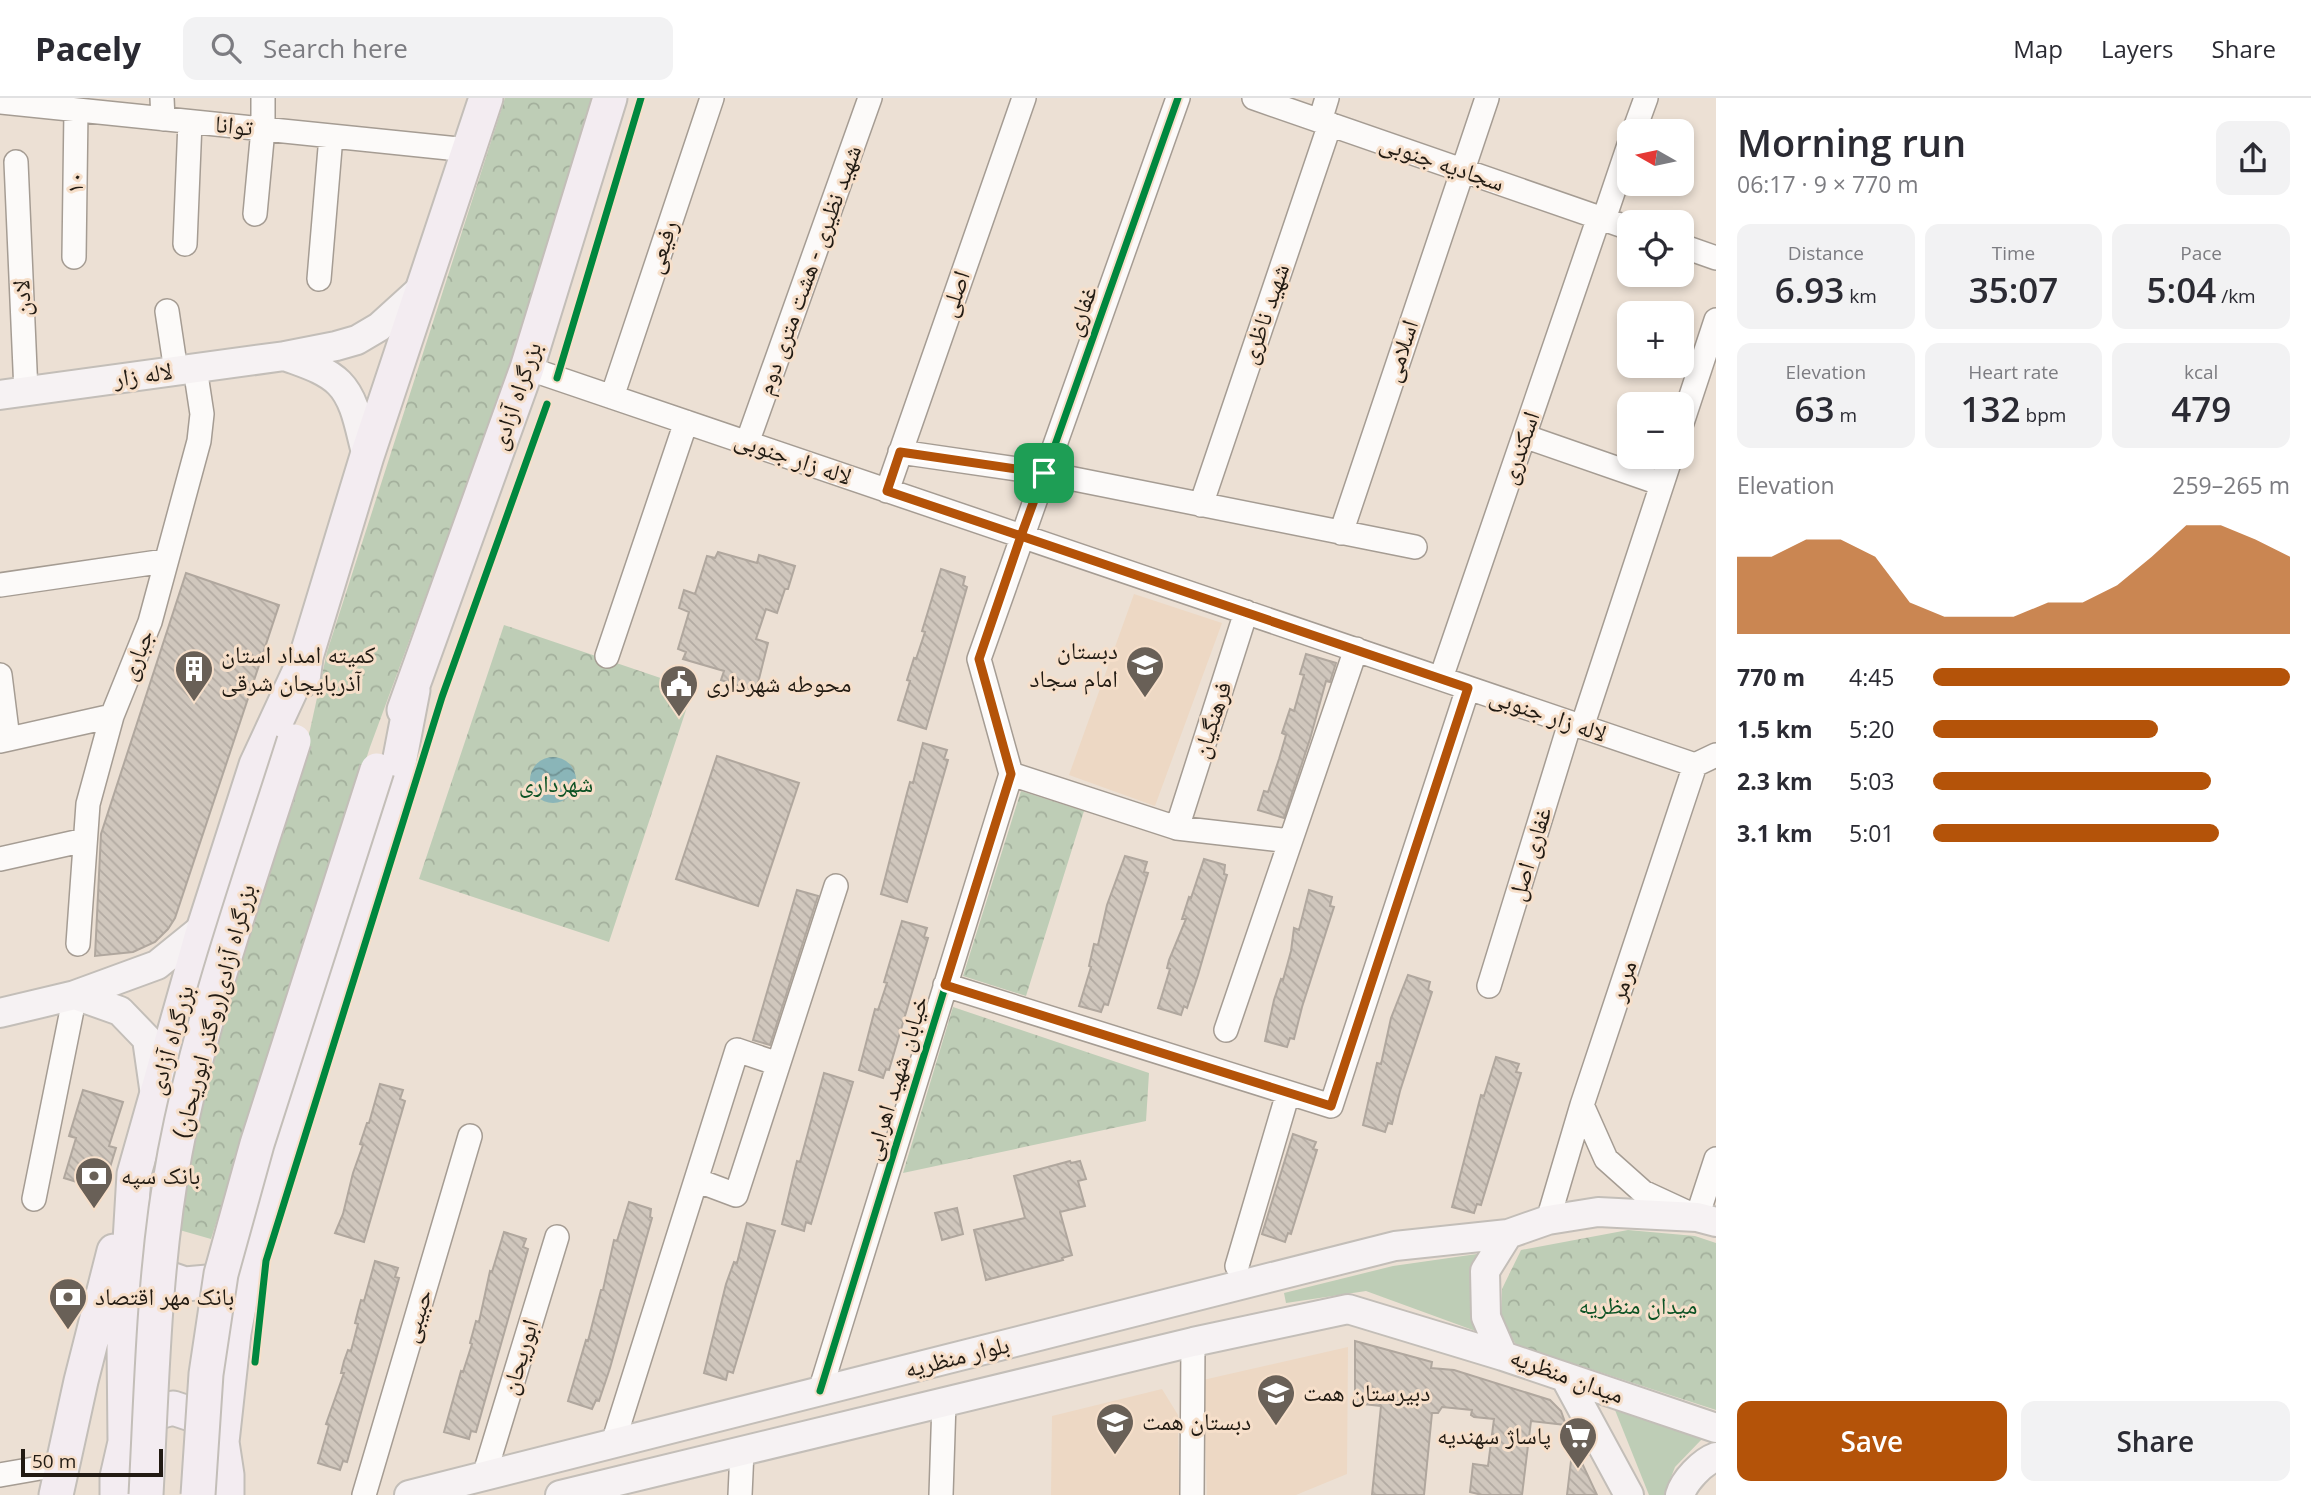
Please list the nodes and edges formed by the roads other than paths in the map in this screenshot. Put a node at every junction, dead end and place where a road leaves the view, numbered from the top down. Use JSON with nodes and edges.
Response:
{"nodes":[{"id":1,"x":263,"y":98,"type":"edge"},
{"id":2,"x":486,"y":98,"type":"edge"},
{"id":3,"x":610,"y":98,"type":"edge"},
{"id":4,"x":712,"y":98,"type":"edge"},
{"id":5,"x":870,"y":98,"type":"edge"},
{"id":6,"x":1024,"y":98,"type":"edge"},
{"id":7,"x":1178,"y":98,"type":"edge"},
{"id":8,"x":1254,"y":98,"type":"edge"},
{"id":9,"x":1327,"y":98,"type":"edge"},
{"id":10,"x":1487,"y":98,"type":"edge"},
{"id":11,"x":1646,"y":98,"type":"edge"},
{"id":12,"x":0,"y":102,"type":"edge"},
{"id":13,"x":104,"y":106,"type":"edge"},
{"id":14,"x":163,"y":109,"type":"edge"},
{"id":15,"x":75,"y":110,"type":"junction"},
{"id":16,"x":1638,"y":119,"type":"edge"},
{"id":17,"x":190,"y":122,"type":"junction"},
{"id":18,"x":1325,"y":122,"type":"junction"},
{"id":19,"x":263,"y":130,"type":"junction"},
{"id":20,"x":331,"y":136,"type":"junction"},
{"id":21,"x":468,"y":150,"type":"junction"},
{"id":22,"x":16,"y":162,"type":"dead end"},
{"id":23,"x":1462,"y":170,"type":"junction"},
{"id":24,"x":1617,"y":176,"type":"edge"},
{"id":25,"x":255,"y":214,"type":"dead end"},
{"id":26,"x":1601,"y":218,"type":"junction"},
{"id":27,"x":1617,"y":224,"type":"edge"},
{"id":28,"x":185,"y":244,"type":"dead end"},
{"id":29,"x":1694,"y":250,"type":"edge"},
{"id":30,"x":74,"y":257,"type":"dead end"},
{"id":31,"x":1716,"y":258,"type":"edge"},
{"id":32,"x":318,"y":279,"type":"dead end"},
{"id":33,"x":422,"y":288,"type":"junction"},
{"id":34,"x":167,"y":312,"type":"dead end"},
{"id":35,"x":1716,"y":320,"type":"edge"},
{"id":36,"x":285,"y":356,"type":"junction"},
{"id":37,"x":527,"y":368,"type":"junction"},
{"id":38,"x":185,"y":369,"type":"junction"},
{"id":39,"x":1692,"y":392,"type":"edge"},
{"id":40,"x":13,"y":393,"type":"edge"},
{"id":41,"x":612,"y":397,"type":"junction"},
{"id":42,"x":686,"y":422,"type":"junction"},
{"id":43,"x":1524,"y":436,"type":"junction"},
{"id":44,"x":747,"y":443,"type":"junction"},
{"id":45,"x":900,"y":452,"type":"junction"},
{"id":46,"x":366,"y":456,"type":"junction"},
{"id":47,"x":1667,"y":469,"type":"edge"},
{"id":48,"x":1044,"y":473,"type":"junction"},
{"id":49,"x":1662,"y":484,"type":"junction"},
{"id":50,"x":887,"y":491,"type":"junction"},
{"id":51,"x":1201,"y":505,"type":"junction"},
{"id":52,"x":1341,"y":533,"type":"junction"},
{"id":53,"x":1021,"y":536,"type":"junction"},
{"id":54,"x":1415,"y":548,"type":"dead end"},
{"id":55,"x":165,"y":561,"type":"junction"},
{"id":56,"x":0,"y":585,"type":"edge"},
{"id":57,"x":1246,"y":612,"type":"junction"},
{"id":58,"x":1356,"y":649,"type":"junction"},
{"id":59,"x":607,"y":656,"type":"dead end"},
{"id":60,"x":306,"y":657,"type":"junction"},
{"id":61,"x":0,"y":674,"type":"edge"},
{"id":62,"x":1441,"y":678,"type":"junction"},
{"id":63,"x":1468,"y":688,"type":"junction"},
{"id":64,"x":412,"y":691,"type":"junction"},
{"id":65,"x":112,"y":716,"type":"junction"},
{"id":66,"x":1576,"y":725,"type":"junction"},
{"id":67,"x":4,"y":740,"type":"edge"},
{"id":68,"x":294,"y":741,"type":"joint"},
{"id":69,"x":1716,"y":755,"type":"edge"},
{"id":70,"x":1695,"y":765,"type":"junction"},
{"id":71,"x":1011,"y":774,"type":"junction"},
{"id":72,"x":1177,"y":828,"type":"junction"},
{"id":73,"x":85,"y":840,"type":"junction"},
{"id":74,"x":1290,"y":841,"type":"junction"},
{"id":75,"x":0,"y":859,"type":"edge"},
{"id":76,"x":836,"y":886,"type":"dead end"},
{"id":77,"x":204,"y":927,"type":"junction"},
{"id":78,"x":78,"y":944,"type":"dead end"},
{"id":79,"x":945,"y":985,"type":"junction"},
{"id":80,"x":1489,"y":986,"type":"dead end"},
{"id":81,"x":75,"y":995,"type":"junction"},
{"id":82,"x":0,"y":1013,"type":"edge"},
{"id":83,"x":1226,"y":1030,"type":"dead end"},
{"id":84,"x":778,"y":1064,"type":"junction"},
{"id":85,"x":1287,"y":1093,"type":"junction"},
{"id":86,"x":155,"y":1095,"type":"junction"},
{"id":87,"x":1582,"y":1105,"type":"junction"},
{"id":88,"x":470,"y":1136,"type":"dead end"},
{"id":89,"x":1716,"y":1159,"type":"edge"},
{"id":90,"x":134,"y":1174,"type":"junction"},
{"id":91,"x":696,"y":1180,"type":"junction"},
{"id":92,"x":34,"y":1199,"type":"dead end"},
{"id":93,"x":1710,"y":1217,"type":"edge"},
{"id":94,"x":1548,"y":1220,"type":"junction"},
{"id":95,"x":1508,"y":1234,"type":"junction"},
{"id":96,"x":557,"y":1237,"type":"dead end"},
{"id":97,"x":128,"y":1248,"type":"junction"},
{"id":98,"x":248,"y":1260,"type":"junction"},
{"id":99,"x":1237,"y":1266,"type":"dead end"},
{"id":100,"x":1193,"y":1342,"type":"junction"},
{"id":101,"x":1503,"y":1356,"type":"junction"},
{"id":102,"x":1564,"y":1377,"type":"junction"},
{"id":103,"x":820,"y":1391,"type":"junction"},
{"id":104,"x":944,"y":1402,"type":"junction"},
{"id":105,"x":1716,"y":1428,"type":"edge"},
{"id":106,"x":125,"y":1441,"type":"junction"},
{"id":107,"x":222,"y":1442,"type":"junction"},
{"id":108,"x":614,"y":1443,"type":"junction"},
{"id":109,"x":742,"y":1451,"type":"junction"},
{"id":110,"x":1716,"y":1457,"type":"edge"},
{"id":111,"x":0,"y":1475,"type":"edge"},
{"id":112,"x":484,"y":1476,"type":"junction"},
{"id":113,"x":59,"y":1480,"type":"edge"},
{"id":114,"x":234,"y":1488,"type":"edge"},
{"id":115,"x":113,"y":1489,"type":"edge"},
{"id":116,"x":146,"y":1495,"type":"edge"},
{"id":117,"x":198,"y":1495,"type":"edge"},
{"id":118,"x":364,"y":1495,"type":"edge"},
{"id":119,"x":409,"y":1495,"type":"edge"},
{"id":120,"x":561,"y":1495,"type":"edge"},
{"id":121,"x":740,"y":1495,"type":"edge"},
{"id":122,"x":941,"y":1495,"type":"edge"},
{"id":123,"x":1192,"y":1495,"type":"edge"},
{"id":124,"x":1629,"y":1495,"type":"edge"},
{"id":125,"x":1680,"y":1495,"type":"edge"}],
"edges":[{"from":1,"to":19,"type":"street"},
{"from":2,"to":21,"type":"highway","name":"بزرگراه آزادی"},
{"from":3,"to":37,"type":"highway","name":"بزرگراه آزادی"},
{"from":4,"to":41,"type":"street","name":"رفیعی"},
{"from":5,"to":44,"type":"street","name":"شهید نظیری - هشت متری دوم"},
{"from":6,"to":45,"type":"street","name":"اصلی"},
{"from":7,"to":48,"type":"street","name":"غفاری"},
{"from":8,"to":18,"type":"street","name":"سجادیه جنوبی"},
{"from":9,"to":18,"type":"street","name":"شهید ناظری"},
{"from":10,"to":23,"type":"street","name":"اسلامی"},
{"from":11,"to":16,"type":"street"},
{"from":12,"to":15,"type":"street","name":"توانا"},
{"from":13,"to":14,"type":"street","name":"توانا"},
{"from":13,"to":15,"type":"street","name":"توانا"},
{"from":14,"to":17,"type":"street","name":"توانا"},
{"from":15,"to":30,"type":"street","name":"۱۰"},
{"from":17,"to":19,"type":"street","name":"توانا"},
{"from":17,"to":28,"type":"street"},
{"from":18,"to":23,"type":"street","name":"سجادیه جنوبی"},
{"from":18,"to":51,"type":"street","name":"شهید ناظری"},
{"from":19,"to":20,"type":"street","name":"توانا"},
{"from":19,"to":25,"type":"street"},
{"from":20,"to":21,"type":"street","name":"توانا"},
{"from":20,"to":32,"type":"street"},
{"from":21,"to":33,"type":"highway","name":"بزرگراه آزادی"},
{"from":22,"to":40,"type":"street","name":"لادن"},
{"from":23,"to":26,"type":"street","name":"سجادیه جنوبی"},
{"from":23,"to":52,"type":"street","name":"اسلامی"},
{"from":24,"to":26,"type":"street","name":"اسکندری"},
{"from":26,"to":27,"type":"street","name":"سجادیه جنوبی"},
{"from":26,"to":43,"type":"street","name":"اسکندری"},
{"from":29,"to":31,"type":"street"},
{"from":33,"to":36,"type":"main road","name":"لاله زار"},
{"from":33,"to":46,"type":"highway","name":"بزرگراه آزادی"},
{"from":34,"to":38,"type":"street","name":"جباری"},
{"from":35,"to":39,"type":"street"},
{"from":36,"to":38,"type":"main road","name":"لاله زار"},
{"from":36,"to":46,"type":"main road","name":"لاله زار"},
{"from":37,"to":41,"type":"street","name":"لاله زار جنوبی"},
{"from":37,"to":64,"type":"highway","name":"بزرگراه آزادی"},
{"from":38,"to":40,"type":"main road","name":"لاله زار"},
{"from":38,"to":55,"type":"street","name":"جباری"},
{"from":41,"to":42,"type":"street","name":"لاله زار جنوبی"},
{"from":42,"to":44,"type":"street","name":"لاله زار جنوبی"},
{"from":42,"to":59,"type":"street"},
{"from":43,"to":49,"type":"street"},
{"from":43,"to":62,"type":"street","name":"اسکندری"},
{"from":44,"to":50,"type":"street","name":"لاله زار جنوبی"},
{"from":45,"to":48,"type":"street"},
{"from":45,"to":50,"type":"street","name":"اصلی"},
{"from":46,"to":60,"type":"highway","name":"بزرگراه آزادی"},
{"from":47,"to":49,"type":"street","name":"غفاری اصل"},
{"from":48,"to":51,"type":"street"},
{"from":48,"to":53,"type":"street","name":"غفاری"},
{"from":49,"to":66,"type":"street","name":"غفاری اصل"},
{"from":50,"to":53,"type":"street","name":"لاله زار جنوبی"},
{"from":51,"to":52,"type":"street"},
{"from":52,"to":54,"type":"street"},
{"from":53,"to":57,"type":"street","name":"لاله زار جنوبی"},
{"from":53,"to":71,"type":"street"},
{"from":55,"to":56,"type":"street"},
{"from":55,"to":65,"type":"street","name":"جباری"},
{"from":57,"to":58,"type":"street","name":"لاله زار جنوبی"},
{"from":57,"to":72,"type":"street","name":"فرهنگیان"},
{"from":58,"to":62,"type":"street","name":"لاله زار جنوبی"},
{"from":58,"to":74,"type":"street"},
{"from":60,"to":68,"type":"highway","name":"بزرگراه آزادی"},
{"from":60,"to":77,"type":"highway","name":"بزرگراه آزادی"},
{"from":61,"to":67,"type":"street"},
{"from":62,"to":63,"type":"street","name":"لاله زار جنوبی"},
{"from":63,"to":66,"type":"street","name":"لاله زار جنوبی"},
{"from":63,"to":85,"type":"street"},
{"from":64,"to":98,"type":"highway","name":"بزرگراه آزادی"},
{"from":64,"to":117,"type":"highway","name":"بزرگراه آزادی","bridge":true},
{"from":65,"to":67,"type":"street"},
{"from":65,"to":73,"type":"street","name":"جباری"},
{"from":66,"to":70,"type":"street","name":"لاله زار جنوبی"},
{"from":66,"to":80,"type":"street","name":"غفاری اصل"},
{"from":68,"to":116,"type":"highway","name":"بزرگراه آزادی(روگذر ابوریحان)","bridge":true},
{"from":69,"to":70,"type":"street"},
{"from":70,"to":87,"type":"street","name":"مرمر"},
{"from":71,"to":72,"type":"street"},
{"from":71,"to":79,"type":"street","name":"خیابان شهید اهرابی"},
{"from":72,"to":74,"type":"street"},
{"from":73,"to":75,"type":"street"},
{"from":73,"to":78,"type":"street","name":"جباری"},
{"from":74,"to":83,"type":"street"},
{"from":76,"to":84,"type":"street"},
{"from":77,"to":81,"type":"main road"},
{"from":77,"to":86,"type":"highway","name":"بزرگراه آزادی"},
{"from":79,"to":85,"type":"street"},
{"from":79,"to":103,"type":"street","name":"خیابان شهید اهرابی"},
{"from":81,"to":82,"type":"main road"},
{"from":81,"to":86,"type":"main road"},
{"from":81,"to":92,"type":"street"},
{"from":84,"to":91,"type":"street"},
{"from":84,"to":91,"type":"street"},
{"from":85,"to":99,"type":"street"},
{"from":86,"to":90,"type":"highway","name":"بزرگراه آزادی"},
{"from":87,"to":93,"type":"street"},
{"from":87,"to":94,"type":"street","name":"مرمر"},
{"from":88,"to":118,"type":"street","name":"حبیبی"},
{"from":89,"to":93,"type":"street"},
{"from":90,"to":97,"type":"highway","name":"بزرگراه آزادی"},
{"from":90,"to":113,"type":"highway"},
{"from":91,"to":108,"type":"street"},
{"from":93,"to":94,"type":"main road"},
{"from":94,"to":95,"type":"main road"},
{"from":95,"to":101,"type":"main road","name":"ميدان منظریه"},
{"from":95,"to":103,"type":"main road","name":"بلوار منظریه"},
{"from":96,"to":112,"type":"street","name":"ابوریحان"},
{"from":97,"to":98,"type":"highway"},
{"from":97,"to":106,"type":"highway","name":"بزرگراه آزادی"},
{"from":98,"to":107,"type":"highway","name":"بزرگراه آزادی"},
{"from":100,"to":101,"type":"main road","name":"بلوار منظریه"},
{"from":100,"to":104,"type":"main road","name":"بلوار منظریه"},
{"from":100,"to":123,"type":"street"},
{"from":101,"to":102,"type":"main road","name":"ميدان منظریه"},
{"from":102,"to":105,"type":"main road","name":"ميدان منظریه"},
{"from":102,"to":124,"type":"main road"},
{"from":103,"to":108,"type":"main road","name":"بلوار منظریه"},
{"from":104,"to":109,"type":"main road","name":"بلوار منظریه"},
{"from":104,"to":122,"type":"street"},
{"from":106,"to":107,"type":"highway"},
{"from":106,"to":115,"type":"highway","name":"بزرگراه آزادی"},
{"from":107,"to":114,"type":"highway","name":"بزرگراه آزادی"},
{"from":108,"to":112,"type":"main road","name":"بلوار منظریه"},
{"from":109,"to":120,"type":"main road","name":"بلوار منظریه"},
{"from":109,"to":121,"type":"street"},
{"from":110,"to":125,"type":"main road"},
{"from":111,"to":113,"type":"street"},
{"from":112,"to":119,"type":"main road","name":"بلوار منظریه"}]}
